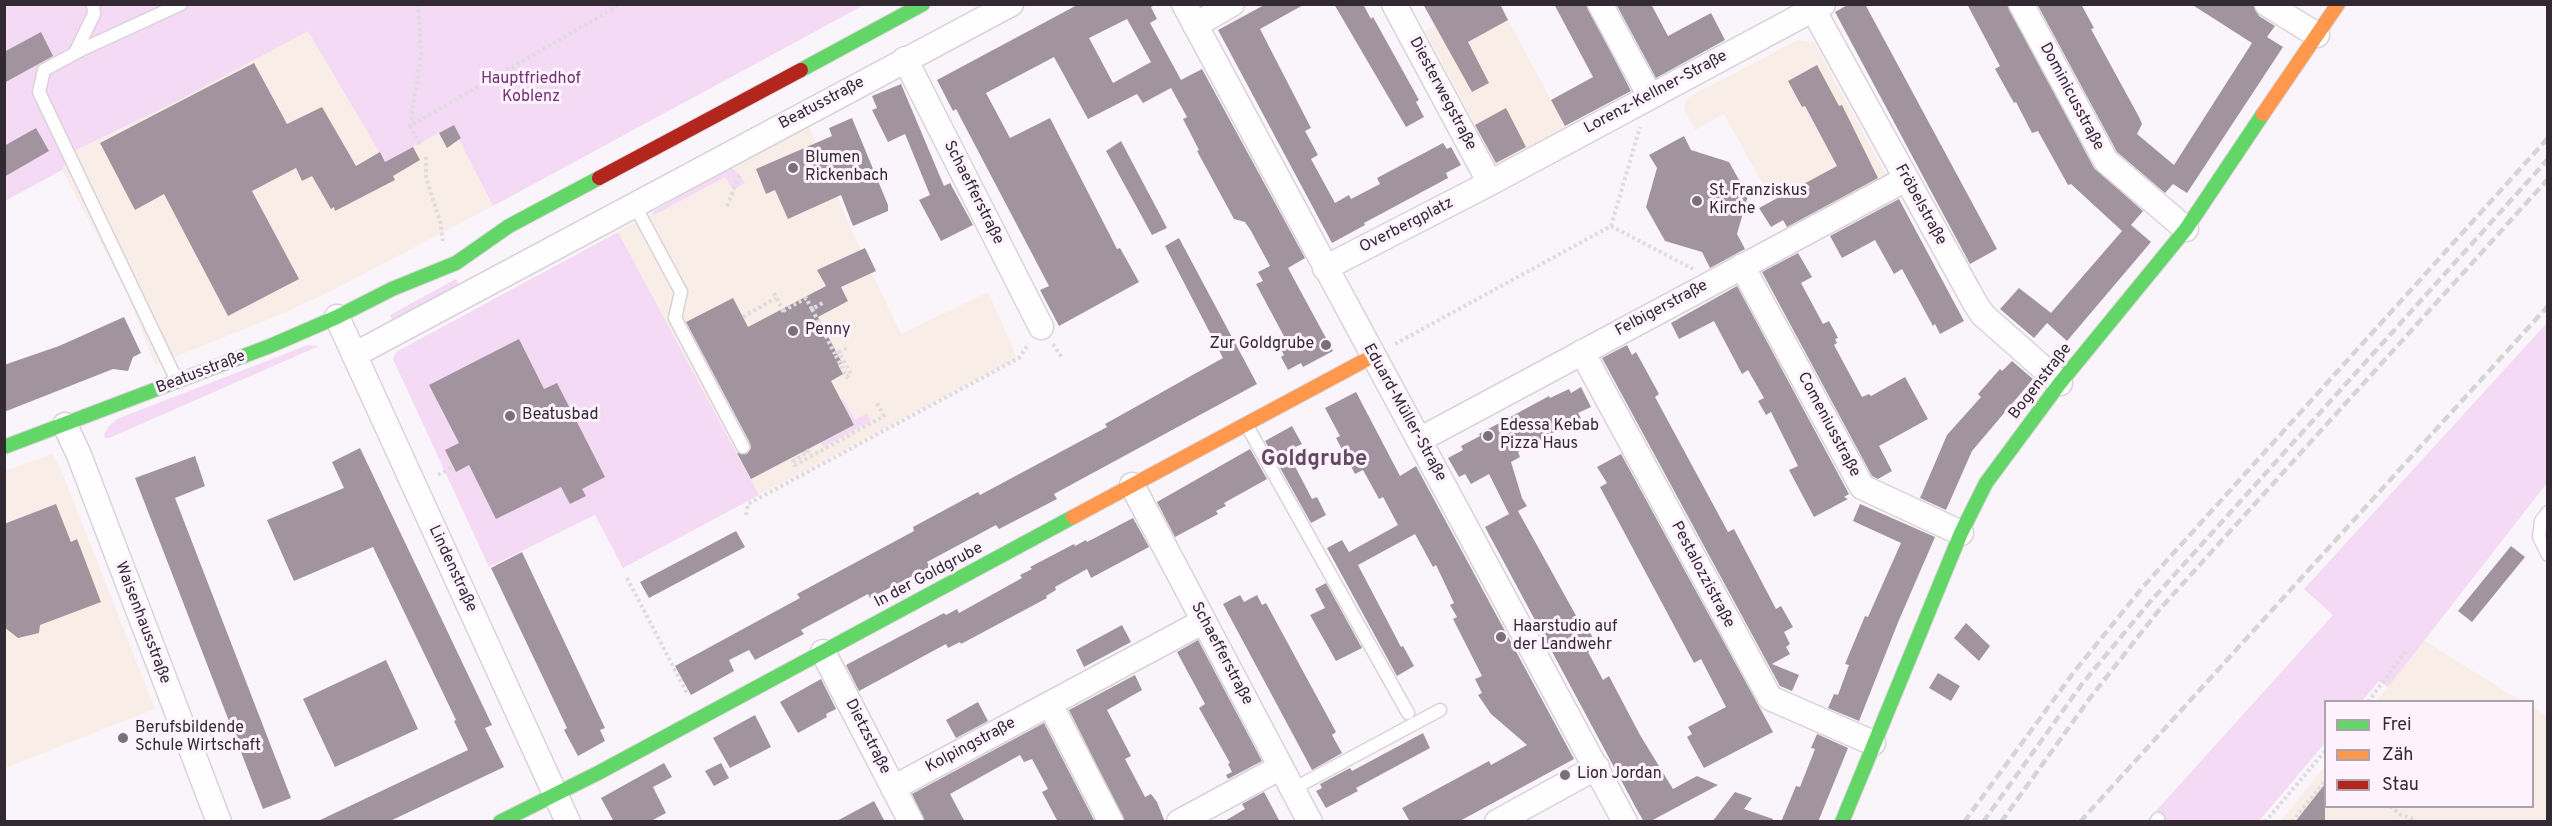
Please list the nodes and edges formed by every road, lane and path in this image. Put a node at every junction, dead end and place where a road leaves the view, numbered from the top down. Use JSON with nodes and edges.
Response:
{"nodes":[{"id":1,"x":93,"y":4,"type":"edge"},
{"id":2,"x":181,"y":4,"type":"edge"},
{"id":3,"x":418,"y":4,"type":"edge"},
{"id":4,"x":621,"y":4,"type":"edge"},
{"id":5,"x":923,"y":4,"type":"edge"},
{"id":6,"x":1011,"y":4,"type":"edge"},
{"id":7,"x":1232,"y":4,"type":"edge"},
{"id":8,"x":1394,"y":4,"type":"edge"},
{"id":9,"x":1600,"y":4,"type":"edge"},
{"id":10,"x":2021,"y":4,"type":"edge"},
{"id":11,"x":2267,"y":4,"type":"edge"},
{"id":12,"x":2338,"y":4,"type":"edge"},
{"id":13,"x":1815,"y":6,"type":"edge"},
{"id":14,"x":1189,"y":15,"type":"edge"},
{"id":15,"x":2317,"y":35,"type":"junction"},
{"id":16,"x":75,"y":53,"type":"junction"},
{"id":17,"x":905,"y":59,"type":"junction"},
{"id":18,"x":1650,"y":96,"type":"junction"},
{"id":19,"x":410,"y":126,"type":"junction"},
{"id":20,"x":420,"y":144,"type":"dead end"},
{"id":21,"x":426,"y":157,"type":"dead end"},
{"id":22,"x":613,"y":169,"type":"junction"},
{"id":23,"x":740,"y":173,"type":"dead end"},
{"id":24,"x":1906,"y":179,"type":"junction"},
{"id":25,"x":1490,"y":183,"type":"junction"},
{"id":26,"x":634,"y":204,"type":"junction"},
{"id":27,"x":727,"y":206,"type":"dead end"},
{"id":28,"x":508,"y":226,"type":"junction"},
{"id":29,"x":1611,"y":226,"type":"junction"},
{"id":30,"x":2186,"y":229,"type":"junction"},
{"id":31,"x":446,"y":246,"type":"junction"},
{"id":32,"x":1742,"y":266,"type":"junction"},
{"id":33,"x":1325,"y":268,"type":"junction"},
{"id":34,"x":1715,"y":281,"type":"junction"},
{"id":35,"x":392,"y":289,"type":"junction"},
{"id":36,"x":774,"y":293,"type":"dead end"},
{"id":37,"x":776,"y":298,"type":"junction"},
{"id":38,"x":824,"y":302,"type":"dead end"},
{"id":39,"x":811,"y":308,"type":"junction"},
{"id":40,"x":337,"y":317,"type":"junction"},
{"id":41,"x":743,"y":317,"type":"dead end"},
{"id":42,"x":1041,"y":327,"type":"joint"},
{"id":43,"x":849,"y":347,"type":"dead end"},
{"id":44,"x":1582,"y":352,"type":"junction"},
{"id":45,"x":837,"y":353,"type":"junction"},
{"id":46,"x":354,"y":355,"type":"junction"},
{"id":47,"x":1373,"y":356,"type":"junction"},
{"id":48,"x":177,"y":382,"type":"junction"},
{"id":49,"x":2060,"y":383,"type":"junction"},
{"id":50,"x":876,"y":401,"type":"dead end"},
{"id":51,"x":1245,"y":424,"type":"junction"},
{"id":52,"x":65,"y":425,"type":"junction"},
{"id":53,"x":1419,"y":440,"type":"junction"},
{"id":54,"x":4,"y":447,"type":"edge"},
{"id":55,"x":743,"y":447,"type":"dead end"},
{"id":56,"x":806,"y":450,"type":"dead end"},
{"id":57,"x":453,"y":467,"type":"dead end"},
{"id":58,"x":438,"y":474,"type":"dead end"},
{"id":59,"x":1132,"y":485,"type":"junction"},
{"id":60,"x":2547,"y":512,"type":"edge"},
{"id":61,"x":746,"y":515,"type":"dead end"},
{"id":62,"x":1961,"y":533,"type":"junction"},
{"id":63,"x":2547,"y":555,"type":"edge"},
{"id":64,"x":627,"y":578,"type":"dead end"},
{"id":65,"x":1204,"y":621,"type":"junction"},
{"id":66,"x":2406,"y":651,"type":"dead end"},
{"id":67,"x":823,"y":652,"type":"junction"},
{"id":68,"x":2369,"y":700,"type":"edge"},
{"id":69,"x":691,"y":701,"type":"dead end"},
{"id":70,"x":1050,"y":704,"type":"junction"},
{"id":71,"x":1440,"y":710,"type":"dead end"},
{"id":72,"x":1408,"y":713,"type":"dead end"},
{"id":73,"x":1873,"y":743,"type":"junction"},
{"id":74,"x":2324,"y":751,"type":"edge"},
{"id":75,"x":1281,"y":767,"type":"junction"},
{"id":76,"x":1597,"y":767,"type":"junction"},
{"id":77,"x":2324,"y":781,"type":"edge"},
{"id":78,"x":893,"y":788,"type":"junction"},
{"id":79,"x":1293,"y":789,"type":"junction"},
{"id":80,"x":555,"y":795,"type":"junction"},
{"id":81,"x":2391,"y":808,"type":"edge"},
{"id":82,"x":2416,"y":820,"type":"edge"},
{"id":83,"x":2293,"y":821,"type":"edge"},
{"id":84,"x":219,"y":822,"type":"edge"},
{"id":85,"x":500,"y":822,"type":"edge"},
{"id":86,"x":568,"y":822,"type":"edge"},
{"id":87,"x":911,"y":822,"type":"edge"},
{"id":88,"x":1111,"y":822,"type":"edge"},
{"id":89,"x":1179,"y":822,"type":"edge"},
{"id":90,"x":1310,"y":822,"type":"edge"},
{"id":91,"x":1497,"y":822,"type":"edge"},
{"id":92,"x":1625,"y":822,"type":"edge"},
{"id":93,"x":1842,"y":822,"type":"edge"},
{"id":94,"x":2265,"y":822,"type":"edge"}],
"edges":[{"from":1,"to":16,"type":"lane"},
{"from":2,"to":16,"type":"lane"},
{"from":3,"to":19,"type":"path"},
{"from":4,"to":19,"type":"path"},
{"from":5,"to":22,"type":"street","name":"Beatusstraße"},
{"from":6,"to":17,"type":"street","name":"Beatusstraße"},
{"from":7,"to":14,"type":"street"},
{"from":8,"to":25,"type":"street","name":"Diesterwegstraße"},
{"from":9,"to":18,"type":"street"},
{"from":10,"to":30,"type":"street","name":"Dominicusstraße"},
{"from":11,"to":15,"type":"street"},
{"from":12,"to":15,"type":"street","name":"Bogenstraße"},
{"from":13,"to":18,"type":"street","name":"Lorenz-Kellner-Straße"},
{"from":13,"to":24,"type":"street","name":"Fröbelstraße"},
{"from":14,"to":33,"type":"street","name":"Eduard-Müller-Straße"},
{"from":15,"to":30,"type":"street","name":"Bogenstraße"},
{"from":16,"to":48,"type":"lane"},
{"from":17,"to":26,"type":"street","name":"Beatusstraße"},
{"from":17,"to":42,"type":"street","name":"Schaefferstraße"},
{"from":18,"to":25,"type":"street","name":"Lorenz-Kellner-Straße"},
{"from":18,"to":29,"type":"path"},
{"from":19,"to":20,"type":"path"},
{"from":21,"to":31,"type":"path"},
{"from":22,"to":26,"type":"street"},
{"from":22,"to":28,"type":"street","name":"Beatusstraße"},
{"from":23,"to":27,"type":"path"},
{"from":24,"to":32,"type":"street","name":"Felbigerstraße"},
{"from":24,"to":49,"type":"street","name":"Fröbelstraße"},
{"from":25,"to":33,"type":"street","name":"Overbergplatz"},
{"from":26,"to":46,"type":"street","name":"Beatusstraße"},
{"from":26,"to":55,"type":"lane"},
{"from":28,"to":31,"type":"street","name":"Beatusstraße"},
{"from":28,"to":35,"type":"street","name":"Beatusstraße"},
{"from":29,"to":34,"type":"path"},
{"from":29,"to":47,"type":"path"},
{"from":30,"to":49,"type":"street","name":"Bogenstraße"},
{"from":31,"to":35,"type":"street","name":"Beatusstraße"},
{"from":32,"to":34,"type":"street","name":"Felbigerstraße"},
{"from":32,"to":62,"type":"street","name":"Comeniusstraße"},
{"from":33,"to":47,"type":"street","name":"Eduard-Müller-Straße"},
{"from":34,"to":44,"type":"street","name":"Felbigerstraße"},
{"from":35,"to":40,"type":"street","name":"Beatusstraße"},
{"from":36,"to":37,"type":"path"},
{"from":37,"to":39,"type":"path"},
{"from":37,"to":41,"type":"path"},
{"from":38,"to":39,"type":"path"},
{"from":39,"to":45,"type":"path"},
{"from":40,"to":46,"type":"street","name":"Lindenstraße"},
{"from":40,"to":48,"type":"street","name":"Beatusstraße"},
{"from":42,"to":61,"type":"path"},
{"from":43,"to":45,"type":"path"},
{"from":44,"to":53,"type":"street","name":"Felbigerstraße"},
{"from":44,"to":73,"type":"street","name":"Pestalozzistraße"},
{"from":45,"to":45,"type":"path"},
{"from":46,"to":80,"type":"street","name":"Lindenstraße"},
{"from":47,"to":51,"type":"street","name":"In der Goldgrube"},
{"from":47,"to":53,"type":"street","name":"Eduard-Müller-Straße"},
{"from":48,"to":52,"type":"street","name":"Beatusstraße"},
{"from":49,"to":62,"type":"street","name":"Bogenstraße"},
{"from":50,"to":56,"type":"path"},
{"from":51,"to":59,"type":"street","name":"In der Goldgrube"},
{"from":51,"to":72,"type":"lane"},
{"from":52,"to":54,"type":"street","name":"Beatusstraße"},
{"from":52,"to":84,"type":"street","name":"Waisenhausstraße"},
{"from":53,"to":76,"type":"street","name":"Eduard-Müller-Straße"},
{"from":57,"to":58,"type":"path"},
{"from":59,"to":65,"type":"street","name":"Schaefferstraße"},
{"from":59,"to":67,"type":"street","name":"In der Goldgrube"},
{"from":60,"to":63,"type":"lane"},
{"from":62,"to":73,"type":"street","name":"Bogenstraße"},
{"from":64,"to":69,"type":"path"},
{"from":65,"to":70,"type":"street","name":"Kolpingstraße"},
{"from":65,"to":75,"type":"street","name":"Schaefferstraße"},
{"from":66,"to":68,"type":"path"},
{"from":67,"to":78,"type":"street","name":"Dietzstraße"},
{"from":67,"to":80,"type":"street","name":"In der Goldgrube"},
{"from":70,"to":78,"type":"street","name":"Kolpingstraße"},
{"from":70,"to":88,"type":"street"},
{"from":71,"to":79,"type":"lane"},
{"from":73,"to":93,"type":"street","name":"Bogenstraße"},
{"from":74,"to":94,"type":"path"},
{"from":75,"to":79,"type":"street","name":"Schaefferstraße"},
{"from":75,"to":89,"type":"street"},
{"from":76,"to":91,"type":"street"},
{"from":76,"to":92,"type":"street","name":"Eduard-Müller-Straße"},
{"from":77,"to":83,"type":"path"},
{"from":78,"to":87,"type":"street","name":"Dietzstraße"},
{"from":79,"to":90,"type":"street","name":"Schaefferstraße"},
{"from":80,"to":85,"type":"street","name":"In der Goldgrube"},
{"from":80,"to":86,"type":"street","name":"Lindenstraße"},
{"from":81,"to":82,"type":"path"}]}
